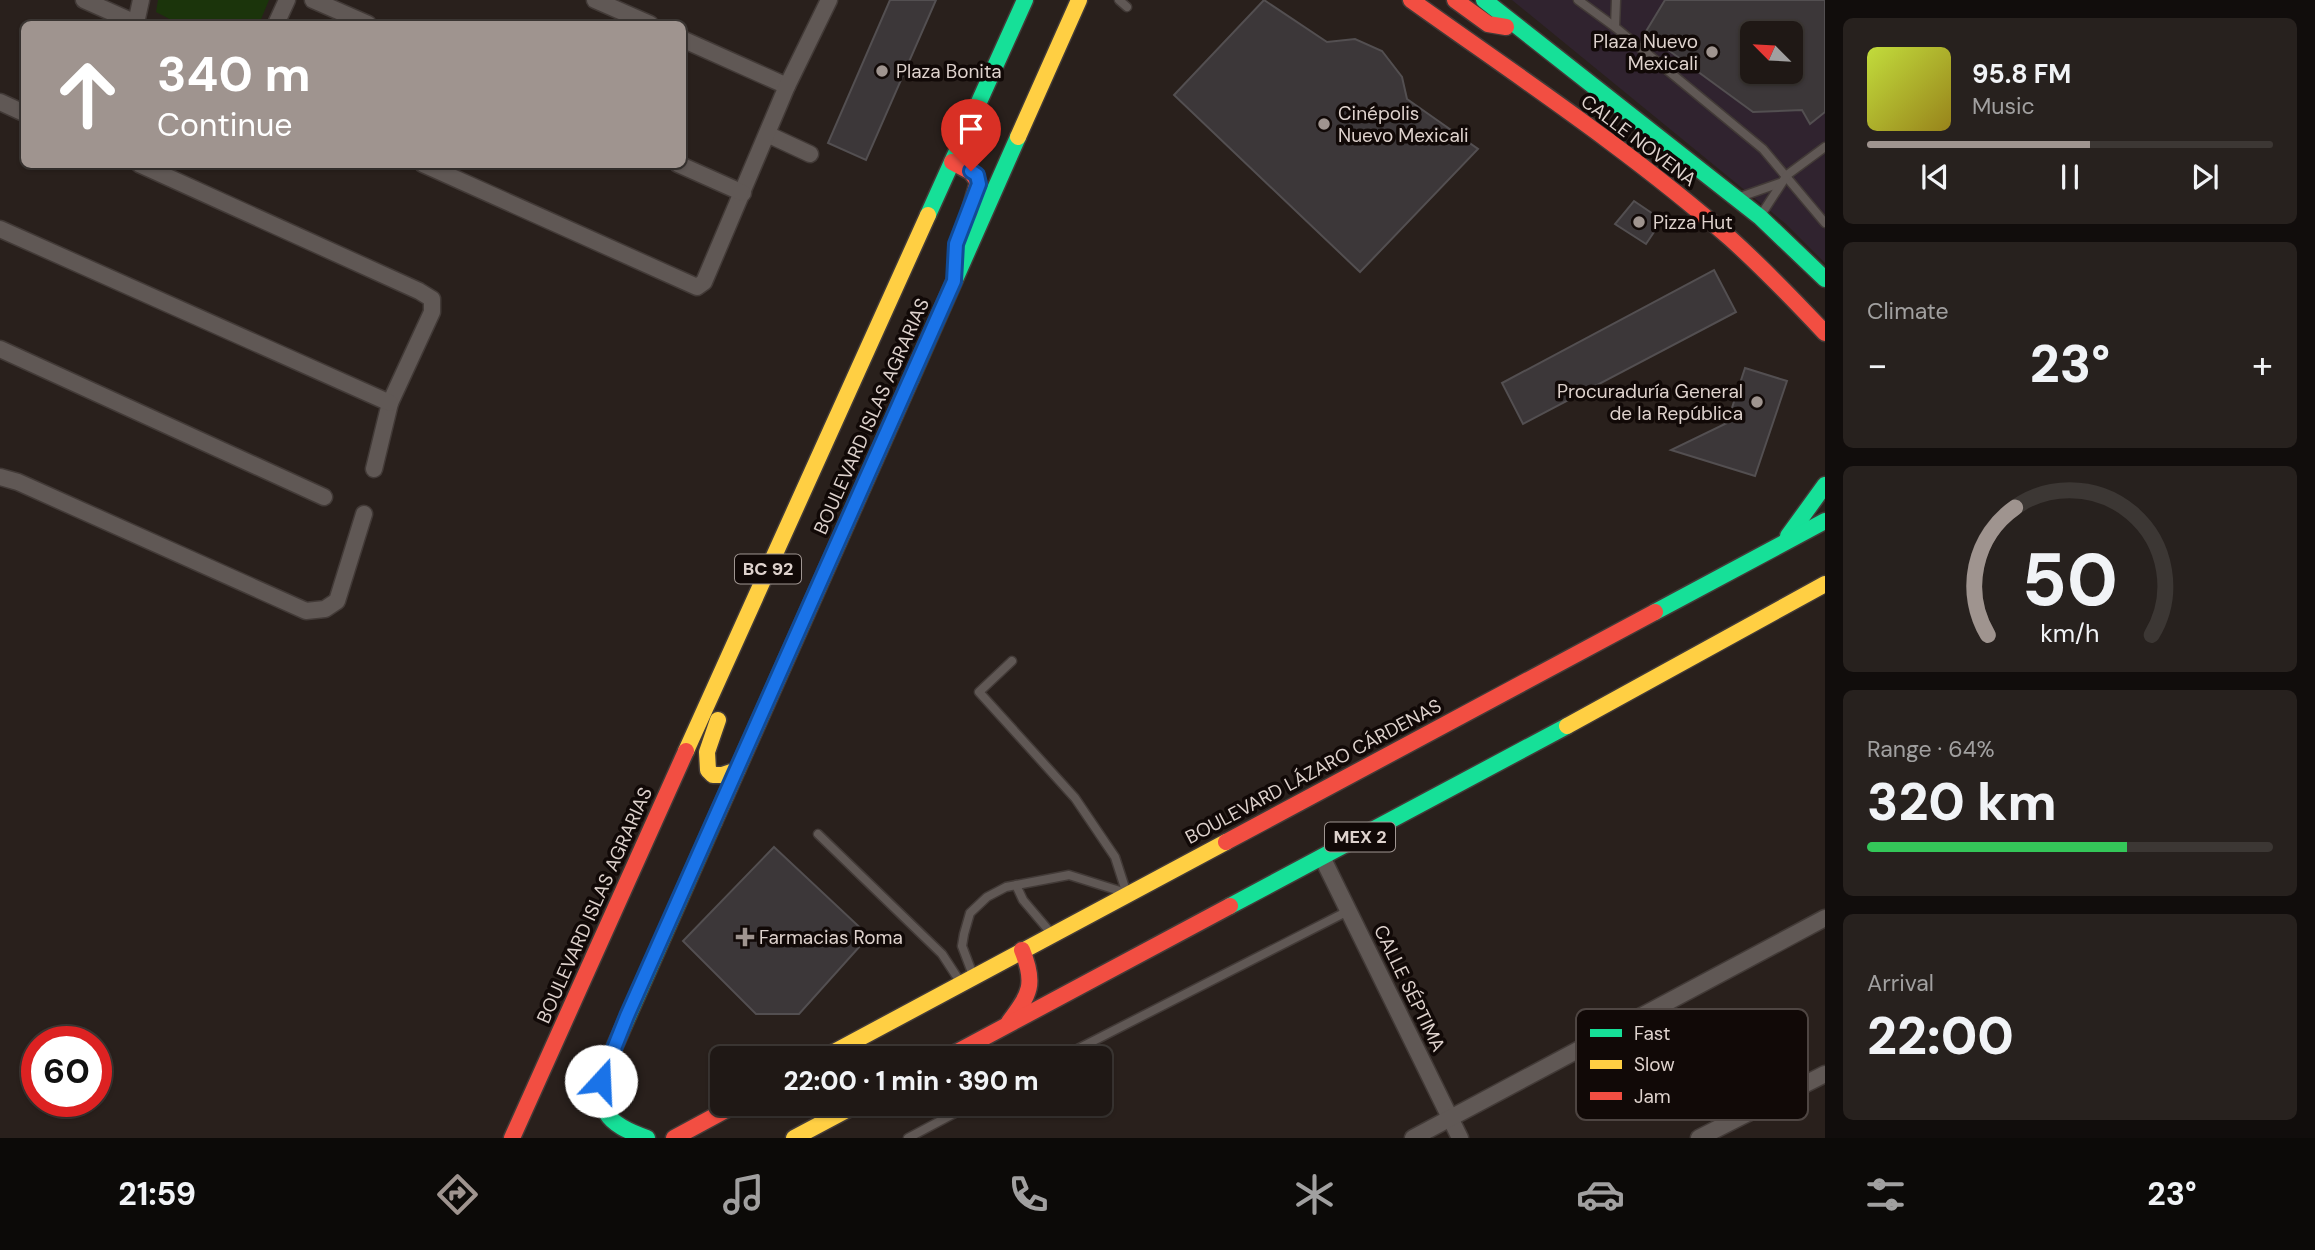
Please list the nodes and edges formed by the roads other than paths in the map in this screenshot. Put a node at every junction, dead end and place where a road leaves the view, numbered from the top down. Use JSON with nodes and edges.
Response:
{"nodes":[{"id":1,"x":84,"y":0,"type":"edge"},
{"id":2,"x":141,"y":0,"type":"edge"},
{"id":3,"x":287,"y":0,"type":"edge"},
{"id":4,"x":313,"y":0,"type":"edge"},
{"id":5,"x":596,"y":0,"type":"edge"},
{"id":6,"x":829,"y":0,"type":"edge"},
{"id":7,"x":1025,"y":0,"type":"edge"},
{"id":8,"x":1079,"y":0,"type":"edge"},
{"id":9,"x":1119,"y":0,"type":"edge"},
{"id":10,"x":1412,"y":0,"type":"edge"},
{"id":11,"x":1455,"y":0,"type":"edge"},
{"id":12,"x":1484,"y":0,"type":"edge"},
{"id":13,"x":1578,"y":0,"type":"edge"},
{"id":14,"x":1616,"y":0,"type":"edge"},
{"id":15,"x":1127,"y":7,"type":"dead end"},
{"id":16,"x":130,"y":21,"type":"edge"},
{"id":17,"x":138,"y":21,"type":"edge"},
{"id":18,"x":277,"y":21,"type":"edge"},
{"id":19,"x":361,"y":21,"type":"edge"},
{"id":20,"x":643,"y":21,"type":"edge"},
{"id":21,"x":1517,"y":26,"type":"junction"},
{"id":22,"x":1615,"y":27,"type":"junction"},
{"id":23,"x":686,"y":41,"type":"edge"},
{"id":24,"x":787,"y":86,"type":"junction"},
{"id":25,"x":0,"y":102,"type":"edge"},
{"id":26,"x":21,"y":112,"type":"edge"},
{"id":27,"x":767,"y":134,"type":"junction"},
{"id":28,"x":1825,"y":148,"type":"edge"},
{"id":29,"x":810,"y":154,"type":"dead end"},
{"id":30,"x":952,"y":162,"type":"junction"},
{"id":31,"x":148,"y":168,"type":"edge"},
{"id":32,"x":432,"y":168,"type":"edge"},
{"id":33,"x":686,"y":168,"type":"edge"},
{"id":34,"x":1651,"y":172,"type":"junction"},
{"id":35,"x":1787,"y":175,"type":"junction"},
{"id":36,"x":1780,"y":183,"type":"junction"},
{"id":37,"x":743,"y":194,"type":"junction"},
{"id":38,"x":1737,"y":199,"type":"junction"},
{"id":39,"x":1760,"y":217,"type":"junction"},
{"id":40,"x":1825,"y":223,"type":"edge"},
{"id":41,"x":0,"y":229,"type":"edge"},
{"id":42,"x":1825,"y":279,"type":"edge"},
{"id":43,"x":954,"y":281,"type":"junction"},
{"id":44,"x":1825,"y":333,"type":"edge"},
{"id":45,"x":0,"y":349,"type":"edge"},
{"id":46,"x":390,"y":403,"type":"junction"},
{"id":47,"x":374,"y":469,"type":"dead end"},
{"id":48,"x":0,"y":477,"type":"edge"},
{"id":49,"x":1825,"y":485,"type":"edge"},
{"id":50,"x":324,"y":497,"type":"dead end"},
{"id":51,"x":364,"y":514,"type":"dead end"},
{"id":52,"x":1825,"y":520,"type":"edge"},
{"id":53,"x":1784,"y":542,"type":"junction"},
{"id":54,"x":1825,"y":584,"type":"edge"},
{"id":55,"x":744,"y":622,"type":"junction"},
{"id":56,"x":1012,"y":661,"type":"dead end"},
{"id":57,"x":737,"y":770,"type":"junction"},
{"id":58,"x":818,"y":834,"type":"dead end"},
{"id":59,"x":1322,"y":857,"type":"junction"},
{"id":60,"x":1016,"y":885,"type":"junction"},
{"id":61,"x":1127,"y":894,"type":"junction"},
{"id":62,"x":1348,"y":911,"type":"junction"},
{"id":63,"x":1825,"y":918,"type":"edge"},
{"id":64,"x":1052,"y":934,"type":"junction"},
{"id":65,"x":1022,"y":950,"type":"junction"},
{"id":66,"x":967,"y":979,"type":"junction"},
{"id":67,"x":1654,"y":1009,"type":"edge"},
{"id":68,"x":1006,"y":1026,"type":"junction"},
{"id":69,"x":845,"y":1046,"type":"edge"},
{"id":70,"x":968,"y":1046,"type":"edge"},
{"id":71,"x":1083,"y":1046,"type":"edge"},
{"id":72,"x":1576,"y":1051,"type":"edge"},
{"id":73,"x":1825,"y":1074,"type":"edge"},
{"id":74,"x":1808,"y":1083,"type":"edge"},
{"id":75,"x":715,"y":1116,"type":"edge"},
{"id":76,"x":835,"y":1116,"type":"edge"},
{"id":77,"x":949,"y":1116,"type":"edge"},
{"id":78,"x":1450,"y":1118,"type":"junction"},
{"id":79,"x":1734,"y":1120,"type":"edge"},
{"id":80,"x":512,"y":1138,"type":"edge"},
{"id":81,"x":648,"y":1138,"type":"edge"},
{"id":82,"x":674,"y":1138,"type":"edge"},
{"id":83,"x":794,"y":1138,"type":"edge"},
{"id":84,"x":908,"y":1138,"type":"edge"},
{"id":85,"x":1413,"y":1138,"type":"edge"},
{"id":86,"x":1460,"y":1138,"type":"edge"},
{"id":87,"x":1699,"y":1138,"type":"edge"}],
"edges":[{"from":1,"to":16,"type":"street"},
{"from":2,"to":17,"type":"street"},
{"from":3,"to":18,"type":"street"},
{"from":4,"to":19,"type":"street"},
{"from":5,"to":20,"type":"street"},
{"from":6,"to":24,"type":"street"},
{"from":7,"to":30,"type":"main road","name":"BOULEVARD ISLAS AGRARIAS","number":"BC 92"},
{"from":8,"to":43,"type":"main road","name":"BOULEVARD ISLAS AGRARIAS","number":"BC 92"},
{"from":9,"to":15,"type":"lane"},
{"from":10,"to":34,"type":"main road","name":"CALLE NOVENA"},
{"from":11,"to":21,"type":"main road"},
{"from":12,"to":21,"type":"main road","name":"CALLE NOVENA"},
{"from":13,"to":22,"type":"lane"},
{"from":14,"to":22,"type":"lane"},
{"from":21,"to":38,"type":"main road","name":"CALLE NOVENA"},
{"from":22,"to":35,"type":"lane"},
{"from":23,"to":24,"type":"street"},
{"from":24,"to":27,"type":"street"},
{"from":25,"to":26,"type":"street"},
{"from":27,"to":29,"type":"street"},
{"from":27,"to":37,"type":"street"},
{"from":28,"to":35,"type":"lane"},
{"from":30,"to":43,"type":"main road"},
{"from":30,"to":55,"type":"main road","name":"BOULEVARD ISLAS AGRARIAS","number":"BC 92"},
{"from":31,"to":46,"type":"street"},
{"from":32,"to":37,"type":"street"},
{"from":33,"to":37,"type":"street"},
{"from":34,"to":39,"type":"main road"},
{"from":34,"to":44,"type":"main road","name":"CALLE NOVENA"},
{"from":35,"to":36,"type":"lane"},
{"from":35,"to":40,"type":"lane"},
{"from":36,"to":38,"type":"lane"},
{"from":36,"to":39,"type":"lane"},
{"from":38,"to":39,"type":"main road","name":"CALLE NOVENA"},
{"from":39,"to":42,"type":"main road","name":"CALLE NOVENA"},
{"from":41,"to":46,"type":"street"},
{"from":43,"to":57,"type":"main road","name":"BOULEVARD ISLAS AGRARIAS","number":"BC 92"},
{"from":45,"to":50,"type":"street"},
{"from":46,"to":47,"type":"street"},
{"from":48,"to":51,"type":"street"},
{"from":49,"to":53,"type":"main road"},
{"from":52,"to":53,"type":"main road","name":"BOULEVARD LÁZARO CÁRDENAS"},
{"from":53,"to":61,"type":"main road","name":"BOULEVARD LÁZARO CÁRDENAS"},
{"from":54,"to":59,"type":"main road","number":"MEX 2"},
{"from":55,"to":57,"type":"main road"},
{"from":55,"to":80,"type":"main road","name":"BOULEVARD ISLAS AGRARIAS","number":"BC 92"},
{"from":56,"to":61,"type":"lane"},
{"from":57,"to":81,"type":"main road","name":"BOULEVARD ISLAS AGRARIAS","number":"BC 92"},
{"from":58,"to":66,"type":"lane"},
{"from":59,"to":62,"type":"street","name":"CALLE SÉPTIMA"},
{"from":59,"to":68,"type":"main road","number":"MEX 2"},
{"from":60,"to":61,"type":"lane"},
{"from":60,"to":64,"type":"lane"},
{"from":60,"to":66,"type":"lane"},
{"from":61,"to":64,"type":"main road","name":"BOULEVARD LÁZARO CÁRDENAS"},
{"from":62,"to":71,"type":"lane"},
{"from":62,"to":78,"type":"street","name":"CALLE SÉPTIMA"},
{"from":63,"to":67,"type":"street"},
{"from":64,"to":65,"type":"main road","name":"BOULEVARD LÁZARO CÁRDENAS"},
{"from":65,"to":66,"type":"main road","name":"BOULEVARD LÁZARO CÁRDENAS"},
{"from":65,"to":68,"type":"main road"},
{"from":66,"to":69,"type":"main road","name":"BOULEVARD LÁZARO CÁRDENAS"},
{"from":68,"to":70,"type":"main road","number":"MEX 2"},
{"from":72,"to":78,"type":"street"},
{"from":73,"to":74,"type":"street"},
{"from":75,"to":82,"type":"main road"},
{"from":76,"to":83,"type":"main road"},
{"from":77,"to":84,"type":"lane"},
{"from":78,"to":85,"type":"street"},
{"from":78,"to":86,"type":"street","name":"CALLE SÉPTIMA"},
{"from":79,"to":87,"type":"street"}]}
